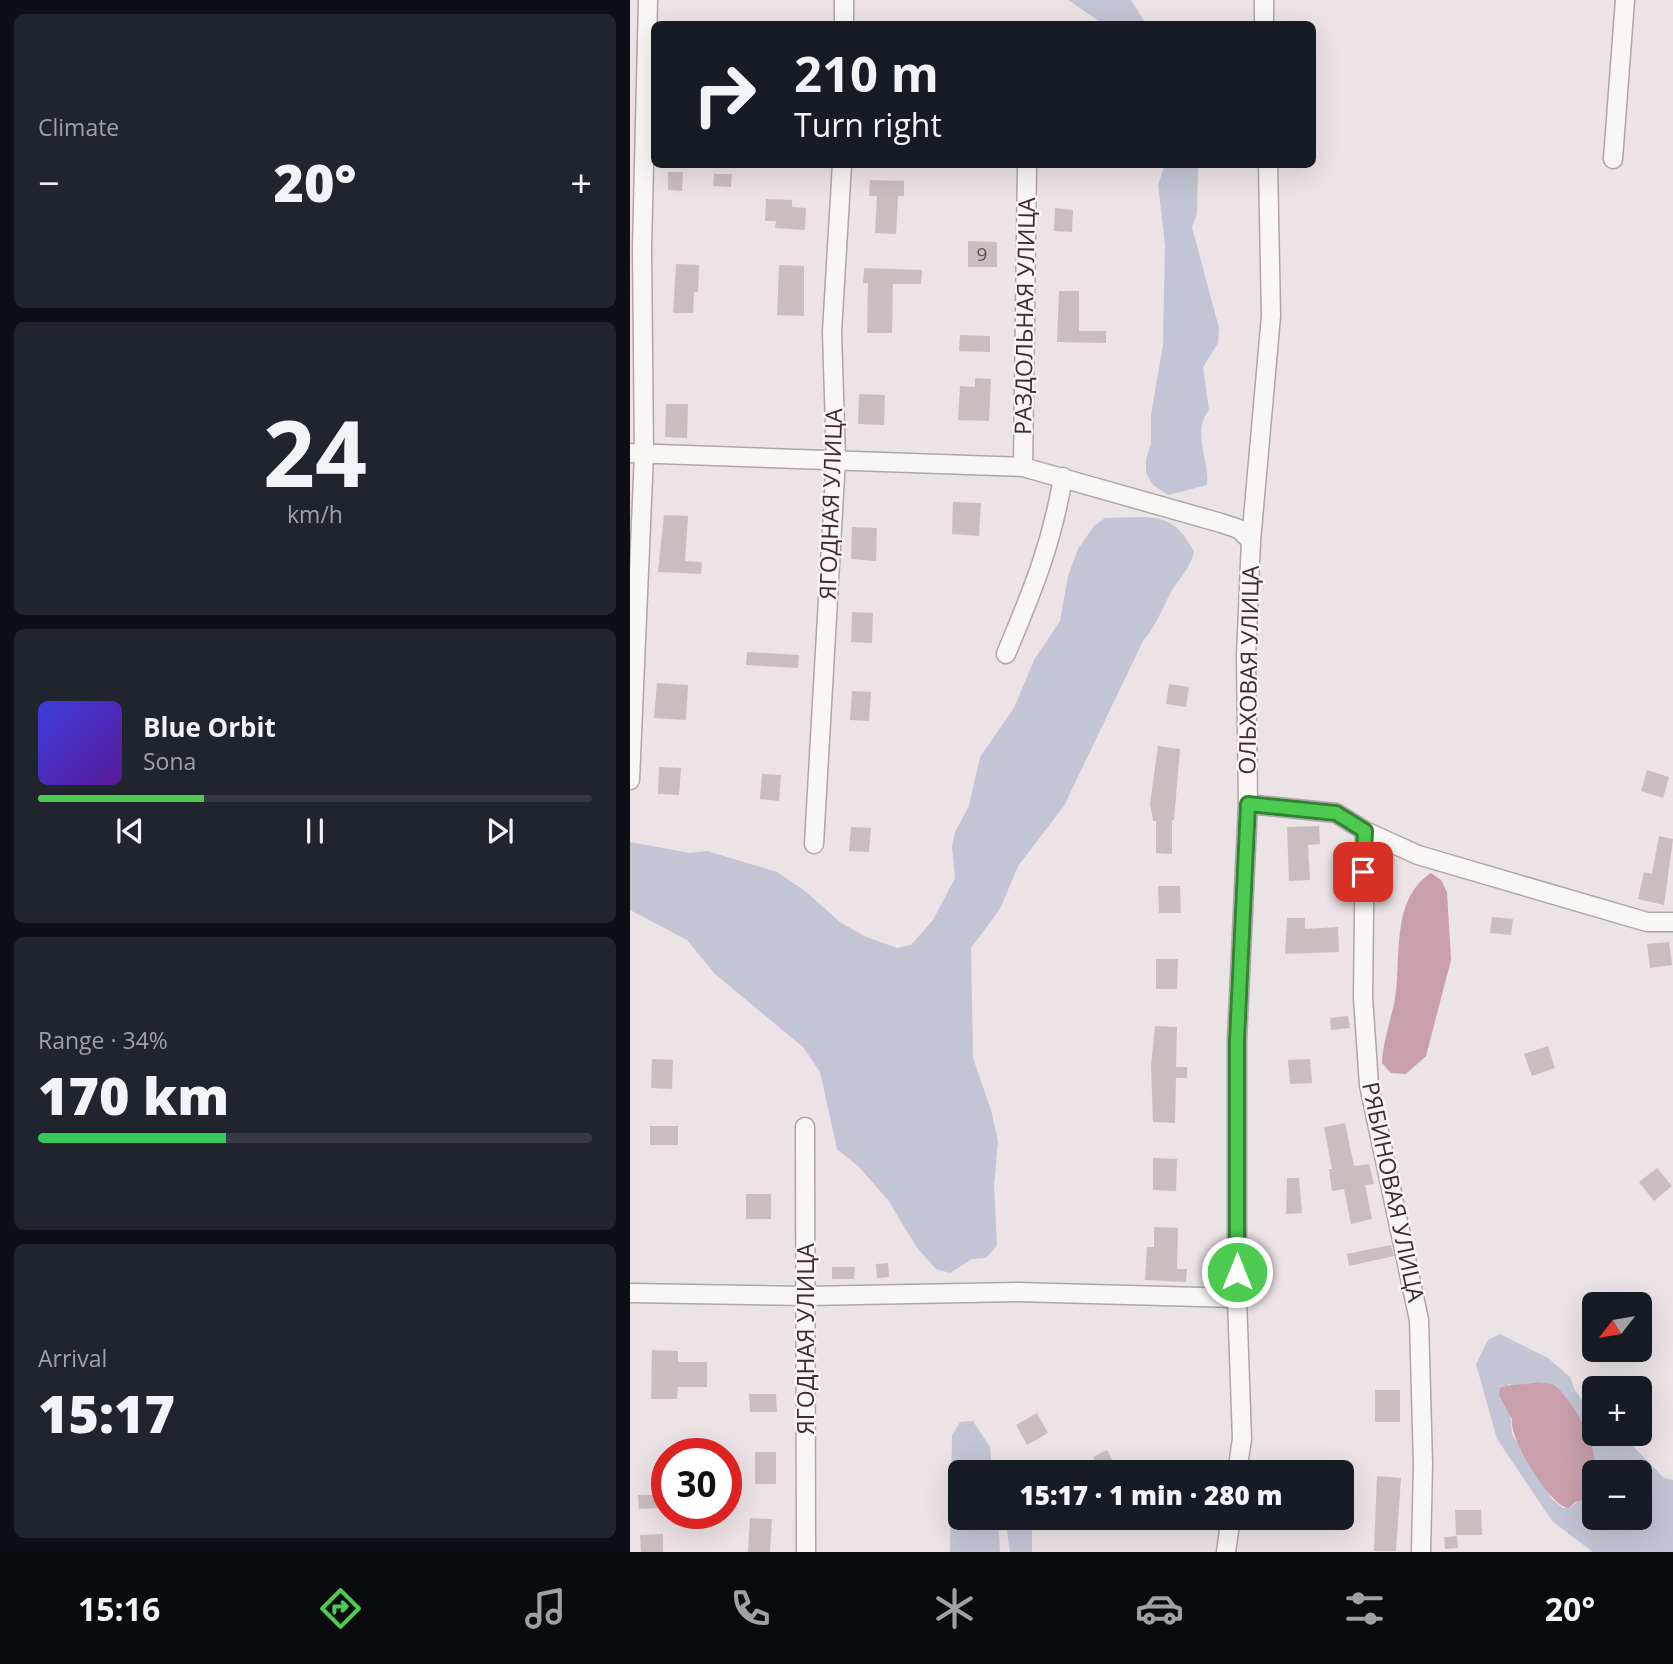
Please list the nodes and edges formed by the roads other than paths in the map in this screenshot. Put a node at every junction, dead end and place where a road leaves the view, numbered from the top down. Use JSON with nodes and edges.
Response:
{"nodes":[{"id":1,"x":648,"y":0,"type":"edge"},
{"id":2,"x":844,"y":0,"type":"edge"},
{"id":3,"x":1264,"y":0,"type":"edge"},
{"id":4,"x":1625,"y":0,"type":"edge"},
{"id":5,"x":844,"y":21,"type":"edge"},
{"id":6,"x":1264,"y":21,"type":"edge"},
{"id":7,"x":1613,"y":159,"type":"dead end"},
{"id":8,"x":842,"y":168,"type":"edge"},
{"id":9,"x":1027,"y":168,"type":"edge"},
{"id":10,"x":1268,"y":168,"type":"edge"},
{"id":11,"x":637,"y":453,"type":"edge"},
{"id":12,"x":836,"y":459,"type":"junction"},
{"id":13,"x":1023,"y":467,"type":"junction"},
{"id":14,"x":1063,"y":477,"type":"junction"},
{"id":15,"x":1251,"y":541,"type":"junction"},
{"id":16,"x":1006,"y":654,"type":"dead end"},
{"id":17,"x":630,"y":780,"type":"edge"},
{"id":18,"x":1248,"y":804,"type":"junction"},
{"id":19,"x":1365,"y":831,"type":"junction"},
{"id":20,"x":814,"y":844,"type":"dead end"},
{"id":21,"x":1673,"y":922,"type":"edge"},
{"id":22,"x":805,"y":1127,"type":"dead end"},
{"id":23,"x":630,"y":1293,"type":"edge"},
{"id":24,"x":806,"y":1296,"type":"junction"},
{"id":25,"x":1237,"y":1298,"type":"junction"},
{"id":26,"x":1239,"y":1460,"type":"edge"},
{"id":27,"x":1229,"y":1530,"type":"edge"},
{"id":28,"x":806,"y":1552,"type":"edge"},
{"id":29,"x":1226,"y":1552,"type":"edge"},
{"id":30,"x":1421,"y":1552,"type":"edge"}],
"edges":[{"from":1,"to":11,"type":"street"},
{"from":2,"to":5,"type":"street"},
{"from":3,"to":6,"type":"street"},
{"from":4,"to":7,"type":"street"},
{"from":8,"to":12,"type":"street","name":"ЯГОДНАЯ УЛИЦА"},
{"from":9,"to":13,"type":"street","name":"РАЗДОЛЬНАЯ УЛИЦА"},
{"from":10,"to":15,"type":"street"},
{"from":11,"to":12,"type":"street","name":"ОЛЬХОВАЯ УЛИЦА"},
{"from":11,"to":17,"type":"street"},
{"from":12,"to":13,"type":"street","name":"ОЛЬХОВАЯ УЛИЦА"},
{"from":12,"to":20,"type":"street","name":"ЯГОДНАЯ УЛИЦА"},
{"from":13,"to":14,"type":"street","name":"ОЛЬХОВАЯ УЛИЦА"},
{"from":14,"to":15,"type":"street","name":"ОЛЬХОВАЯ УЛИЦА"},
{"from":14,"to":16,"type":"street"},
{"from":15,"to":18,"type":"street","name":"ОЛЬХОВАЯ УЛИЦА"},
{"from":18,"to":19,"type":"street"},
{"from":18,"to":25,"type":"street","name":"ОЛЬХОВАЯ УЛИЦА"},
{"from":19,"to":21,"type":"street"},
{"from":19,"to":30,"type":"street","name":"РЯБИНОВАЯ УЛИЦА"},
{"from":22,"to":24,"type":"street","name":"ЯГОДНАЯ УЛИЦА"},
{"from":23,"to":24,"type":"street"},
{"from":24,"to":25,"type":"street"},
{"from":24,"to":28,"type":"street","name":"ЯГОДНАЯ УЛИЦА"},
{"from":25,"to":26,"type":"street","name":"ОЛЬХОВАЯ УЛИЦА"},
{"from":27,"to":29,"type":"street"}]}
